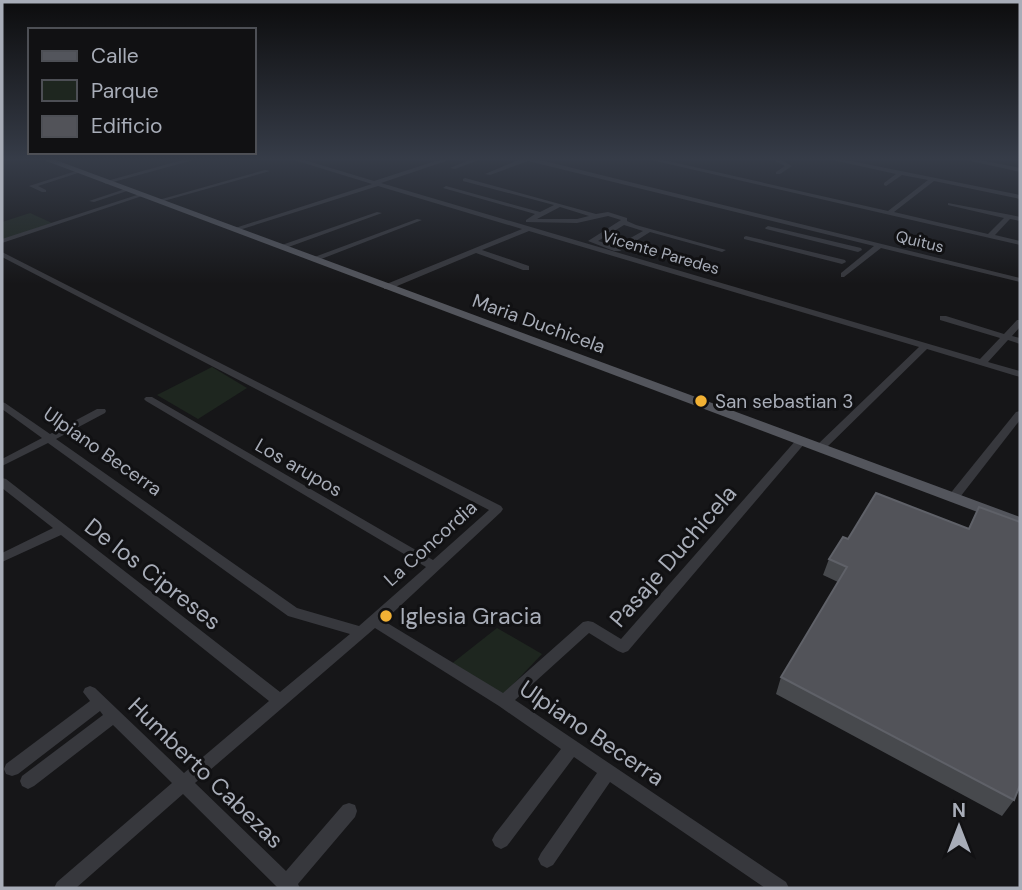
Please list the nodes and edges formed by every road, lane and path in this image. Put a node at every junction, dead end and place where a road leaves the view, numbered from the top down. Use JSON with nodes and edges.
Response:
{"nodes":[{"id":1,"x":125,"y":201,"type":"edge"},
{"id":2,"x":158,"y":201,"type":"edge"},
{"id":3,"x":323,"y":201,"type":"edge"},
{"id":4,"x":439,"y":201,"type":"edge"},
{"id":5,"x":448,"y":201,"type":"edge"},
{"id":6,"x":492,"y":201,"type":"edge"},
{"id":7,"x":543,"y":201,"type":"edge"},
{"id":8,"x":695,"y":201,"type":"edge"},
{"id":9,"x":834,"y":201,"type":"edge"},
{"id":10,"x":905,"y":201,"type":"edge"},
{"id":11,"x":950,"y":204,"type":"dead end"},
{"id":12,"x":560,"y":205,"type":"junction"},
{"id":13,"x":379,"y":213,"type":"dead end"},
{"id":14,"x":889,"y":213,"type":"junction"},
{"id":15,"x":541,"y":214,"type":"junction"},
{"id":16,"x":596,"y":216,"type":"junction"},
{"id":17,"x":1009,"y":216,"type":"junction"},
{"id":18,"x":1020,"y":219,"type":"edge"},
{"id":19,"x":419,"y":220,"type":"dead end"},
{"id":20,"x":623,"y":222,"type":"junction"},
{"id":21,"x":524,"y":224,"type":"junction"},
{"id":22,"x":768,"y":228,"type":"dead end"},
{"id":23,"x":234,"y":230,"type":"junction"},
{"id":24,"x":649,"y":230,"type":"junction"},
{"id":25,"x":826,"y":233,"type":"junction"},
{"id":26,"x":990,"y":236,"type":"junction"},
{"id":27,"x":746,"y":239,"type":"dead end"},
{"id":28,"x":818,"y":240,"type":"junction"},
{"id":29,"x":2,"y":241,"type":"edge"},
{"id":30,"x":1020,"y":243,"type":"edge"},
{"id":31,"x":879,"y":246,"type":"junction"},
{"id":32,"x":280,"y":247,"type":"junction"},
{"id":33,"x":722,"y":250,"type":"dead end"},
{"id":34,"x":858,"y":250,"type":"dead end"},
{"id":35,"x":478,"y":251,"type":"junction"},
{"id":36,"x":804,"y":253,"type":"junction"},
{"id":37,"x":2,"y":254,"type":"edge"},
{"id":38,"x":313,"y":259,"type":"junction"},
{"id":39,"x":842,"y":262,"type":"dead end"},
{"id":40,"x":526,"y":268,"type":"dead end"},
{"id":41,"x":844,"y":275,"type":"dead end"},
{"id":42,"x":1020,"y":280,"type":"edge"},
{"id":43,"x":387,"y":287,"type":"junction"},
{"id":44,"x":943,"y":318,"type":"dead end"},
{"id":45,"x":1020,"y":322,"type":"edge"},
{"id":46,"x":1007,"y":337,"type":"junction"},
{"id":47,"x":1020,"y":341,"type":"edge"},
{"id":48,"x":925,"y":346,"type":"junction"},
{"id":49,"x":982,"y":363,"type":"junction"},
{"id":50,"x":1020,"y":374,"type":"edge"},
{"id":51,"x":149,"y":399,"type":"dead end"},
{"id":52,"x":2,"y":405,"type":"edge"},
{"id":53,"x":102,"y":411,"type":"dead end"},
{"id":54,"x":1020,"y":414,"type":"edge"},
{"id":55,"x":49,"y":439,"type":"junction"},
{"id":56,"x":800,"y":441,"type":"junction"},
{"id":57,"x":820,"y":448,"type":"junction"},
{"id":58,"x":2,"y":463,"type":"edge"},
{"id":59,"x":2,"y":482,"type":"edge"},
{"id":60,"x":953,"y":498,"type":"junction"},
{"id":61,"x":1020,"y":523,"type":"edge"},
{"id":62,"x":62,"y":529,"type":"junction"},
{"id":63,"x":2,"y":558,"type":"edge"},
{"id":64,"x":432,"y":565,"type":"junction"},
{"id":65,"x":374,"y":621,"type":"junction"},
{"id":66,"x":362,"y":632,"type":"junction"},
{"id":67,"x":278,"y":699,"type":"junction"},
{"id":68,"x":504,"y":701,"type":"junction"},
{"id":69,"x":114,"y":715,"type":"junction"},
{"id":70,"x":572,"y":747,"type":"junction"},
{"id":71,"x":12,"y":769,"type":"dead end"},
{"id":72,"x":608,"y":771,"type":"junction"},
{"id":73,"x":184,"y":780,"type":"junction"},
{"id":74,"x":28,"y":781,"type":"dead end"},
{"id":75,"x":349,"y":811,"type":"dead end"},
{"id":76,"x":501,"y":840,"type":"dead end"},
{"id":77,"x":547,"y":859,"type":"dead end"},
{"id":78,"x":288,"y":886,"type":"edge"},
{"id":79,"x":63,"y":888,"type":"edge"},
{"id":80,"x":780,"y":888,"type":"edge"}],
"edges":[{"from":1,"to":29,"type":"street"},
{"from":2,"to":23,"type":"main road","name":"Maria Duchicela"},
{"from":3,"to":23,"type":"street"},
{"from":4,"to":21,"type":"street","name":"Vicente Paredes"},
{"from":5,"to":21,"type":"street"},
{"from":6,"to":15,"type":"street"},
{"from":7,"to":12,"type":"street"},
{"from":8,"to":25,"type":"street","name":"Quitus"},
{"from":9,"to":14,"type":"street"},
{"from":10,"to":14,"type":"street"},
{"from":11,"to":17,"type":"street"},
{"from":12,"to":15,"type":"street"},
{"from":12,"to":16,"type":"street"},
{"from":13,"to":32,"type":"street"},
{"from":14,"to":26,"type":"street"},
{"from":15,"to":21,"type":"street"},
{"from":16,"to":20,"type":"street"},
{"from":16,"to":21,"type":"street"},
{"from":17,"to":18,"type":"street"},
{"from":17,"to":26,"type":"street"},
{"from":19,"to":38,"type":"street"},
{"from":20,"to":24,"type":"street"},
{"from":20,"to":24,"type":"street"},
{"from":21,"to":35,"type":"street"},
{"from":21,"to":48,"type":"street","name":"Vicente Paredes"},
{"from":22,"to":28,"type":"street"},
{"from":23,"to":32,"type":"main road","name":"Maria Duchicela"},
{"from":24,"to":33,"type":"street"},
{"from":25,"to":28,"type":"street"},
{"from":25,"to":31,"type":"street","name":"Quitus"},
{"from":26,"to":30,"type":"street"},
{"from":27,"to":36,"type":"street"},
{"from":28,"to":34,"type":"street"},
{"from":28,"to":36,"type":"street"},
{"from":31,"to":41,"type":"street"},
{"from":31,"to":42,"type":"street","name":"Quitus"},
{"from":32,"to":38,"type":"main road","name":"Maria Duchicela"},
{"from":35,"to":40,"type":"street"},
{"from":35,"to":43,"type":"street"},
{"from":36,"to":39,"type":"street"},
{"from":37,"to":64,"type":"street","name":"La Concordia"},
{"from":38,"to":43,"type":"main road","name":"Maria Duchicela"},
{"from":43,"to":56,"type":"main road","name":"Maria Duchicela"},
{"from":44,"to":46,"type":"street"},
{"from":45,"to":46,"type":"street"},
{"from":46,"to":47,"type":"street"},
{"from":46,"to":49,"type":"street"},
{"from":48,"to":49,"type":"street","name":"Vicente Paredes"},
{"from":48,"to":57,"type":"street"},
{"from":49,"to":50,"type":"street","name":"Vicente Paredes"},
{"from":51,"to":64,"type":"street","name":"Los arupos"},
{"from":52,"to":55,"type":"street","name":"Ulpiano Becerra"},
{"from":53,"to":55,"type":"street"},
{"from":54,"to":60,"type":"street"},
{"from":55,"to":58,"type":"street"},
{"from":55,"to":66,"type":"street","name":"Ulpiano Becerra"},
{"from":56,"to":57,"type":"main road","name":"Maria Duchicela"},
{"from":56,"to":68,"type":"street","name":"Pasaje Duchicela"},
{"from":57,"to":60,"type":"main road","name":"Maria Duchicela"},
{"from":59,"to":62,"type":"street","name":"De los Cipreses"},
{"from":60,"to":61,"type":"main road","name":"Maria Duchicela"},
{"from":62,"to":63,"type":"street"},
{"from":62,"to":67,"type":"street","name":"De los Cipreses"},
{"from":64,"to":65,"type":"street","name":"La Concordia"},
{"from":65,"to":66,"type":"street","name":"La Concordia"},
{"from":65,"to":68,"type":"street","name":"Ulpiano Becerra"},
{"from":66,"to":67,"type":"street","name":"La Concordia"},
{"from":67,"to":73,"type":"street","name":"La Concordia"},
{"from":68,"to":70,"type":"street","name":"Ulpiano Becerra"},
{"from":69,"to":71,"type":"street","name":"Humberto Cabezas"},
{"from":69,"to":73,"type":"street","name":"Humberto Cabezas"},
{"from":69,"to":74,"type":"street"},
{"from":70,"to":72,"type":"street","name":"Ulpiano Becerra"},
{"from":70,"to":76,"type":"street"},
{"from":72,"to":77,"type":"street"},
{"from":72,"to":80,"type":"street","name":"Ulpiano Becerra"},
{"from":73,"to":78,"type":"street","name":"Humberto Cabezas"},
{"from":73,"to":79,"type":"street","name":"La Concordia"},
{"from":75,"to":78,"type":"street"}]}
